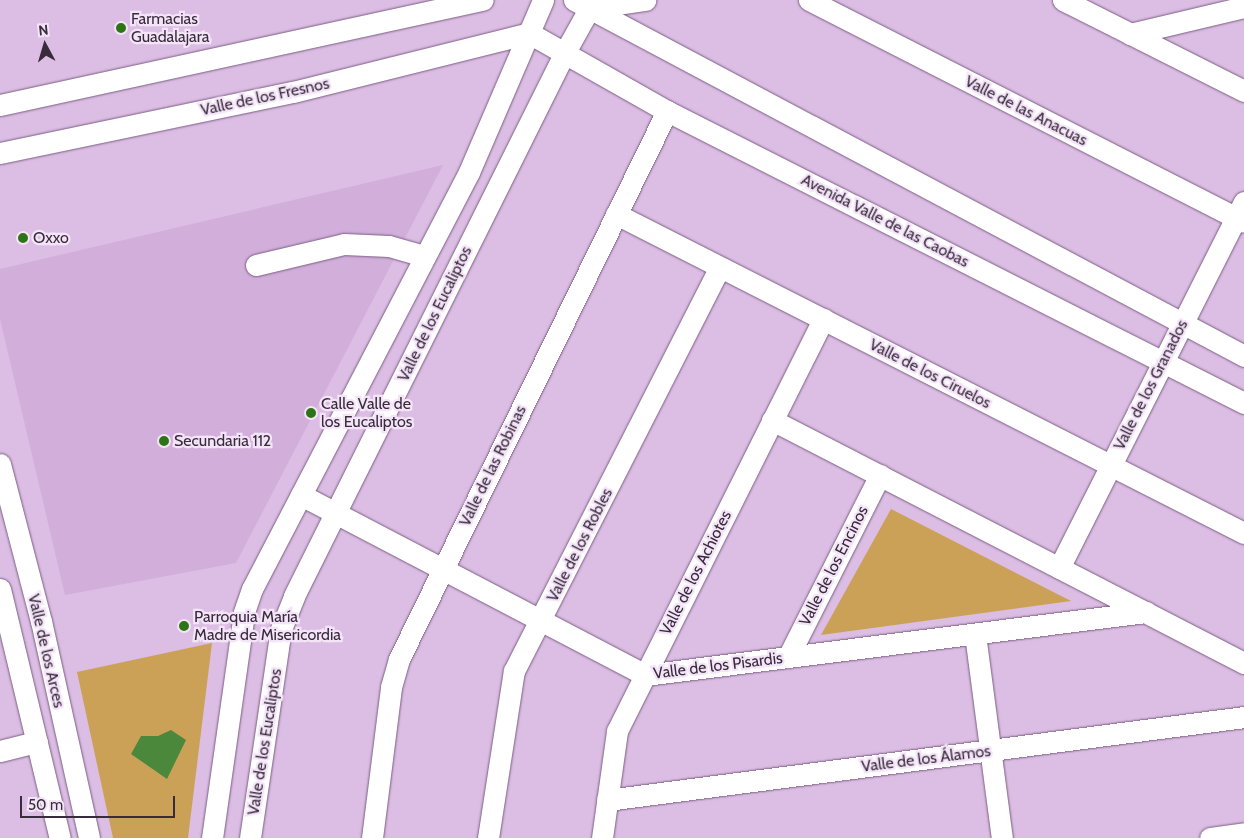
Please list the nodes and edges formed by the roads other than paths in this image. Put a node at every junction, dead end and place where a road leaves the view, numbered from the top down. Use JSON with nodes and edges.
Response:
{"nodes":[{"id":1,"x":483,"y":0,"type":"edge"},
{"id":2,"x":543,"y":0,"type":"edge"},
{"id":3,"x":645,"y":0,"type":"edge"},
{"id":4,"x":809,"y":0,"type":"edge"},
{"id":5,"x":1063,"y":0,"type":"edge"},
{"id":6,"x":586,"y":3,"type":"edge"},
{"id":7,"x":1244,"y":7,"type":"edge"},
{"id":8,"x":529,"y":33,"type":"junction"},
{"id":9,"x":1130,"y":34,"type":"junction"},
{"id":10,"x":564,"y":54,"type":"junction"},
{"id":11,"x":1244,"y":91,"type":"edge"},
{"id":12,"x":0,"y":104,"type":"edge"},
{"id":13,"x":666,"y":111,"type":"junction"},
{"id":14,"x":0,"y":153,"type":"edge"},
{"id":15,"x":616,"y":214,"type":"junction"},
{"id":16,"x":1241,"y":214,"type":"edge"},
{"id":17,"x":425,"y":256,"type":"junction"},
{"id":18,"x":256,"y":265,"type":"dead end"},
{"id":19,"x":720,"y":267,"type":"junction"},
{"id":20,"x":823,"y":319,"type":"junction"},
{"id":21,"x":1182,"y":325,"type":"junction"},
{"id":22,"x":1244,"y":356,"type":"edge"},
{"id":23,"x":1163,"y":362,"type":"junction"},
{"id":24,"x":1244,"y":403,"type":"edge"},
{"id":25,"x":772,"y":420,"type":"junction"},
{"id":26,"x":0,"y":464,"type":"edge"},
{"id":27,"x":1110,"y":465,"type":"junction"},
{"id":28,"x":880,"y":475,"type":"junction"},
{"id":29,"x":301,"y":495,"type":"junction"},
{"id":30,"x":336,"y":513,"type":"junction"},
{"id":31,"x":1244,"y":533,"type":"edge"},
{"id":32,"x":1059,"y":568,"type":"junction"},
{"id":33,"x":442,"y":569,"type":"junction"},
{"id":34,"x":0,"y":589,"type":"edge"},
{"id":35,"x":1146,"y":612,"type":"junction"},
{"id":36,"x":542,"y":621,"type":"junction"},
{"id":37,"x":4,"y":628,"type":"edge"},
{"id":38,"x":975,"y":634,"type":"junction"},
{"id":39,"x":788,"y":657,"type":"junction"},
{"id":40,"x":1244,"y":662,"type":"edge"},
{"id":41,"x":645,"y":675,"type":"junction"},
{"id":42,"x":1244,"y":717,"type":"edge"},
{"id":43,"x":37,"y":742,"type":"junction"},
{"id":44,"x":990,"y":750,"type":"junction"},
{"id":45,"x":0,"y":751,"type":"edge"},
{"id":46,"x":607,"y":800,"type":"junction"},
{"id":47,"x":1244,"y":833,"type":"edge"},
{"id":48,"x":60,"y":838,"type":"edge"},
{"id":49,"x":89,"y":838,"type":"edge"},
{"id":50,"x":212,"y":838,"type":"edge"},
{"id":51,"x":250,"y":838,"type":"edge"},
{"id":52,"x":372,"y":838,"type":"edge"},
{"id":53,"x":488,"y":838,"type":"edge"},
{"id":54,"x":602,"y":838,"type":"edge"},
{"id":55,"x":1002,"y":838,"type":"edge"},
{"id":56,"x":1210,"y":838,"type":"edge"}],
"edges":[{"from":1,"to":12,"type":"street"},
{"from":2,"to":8,"type":"street","name":"Valle de los Eucaliptos"},
{"from":3,"to":6,"type":"street"},
{"from":4,"to":16,"type":"street","name":"Valle de las Anacuas"},
{"from":5,"to":9,"type":"street"},
{"from":6,"to":10,"type":"street","name":"Valle de los Eucaliptos"},
{"from":6,"to":21,"type":"street"},
{"from":7,"to":9,"type":"street"},
{"from":8,"to":10,"type":"street","name":"Avenida Valle de las Caobas"},
{"from":8,"to":14,"type":"street","name":"Valle de los Fresnos"},
{"from":8,"to":17,"type":"street","name":"Valle de los Eucaliptos"},
{"from":9,"to":11,"type":"street"},
{"from":10,"to":13,"type":"street","name":"Avenida Valle de las Caobas"},
{"from":10,"to":30,"type":"street","name":"Valle de los Eucaliptos"},
{"from":13,"to":15,"type":"street","name":"Valle de las Robinas"},
{"from":13,"to":23,"type":"street","name":"Avenida Valle de las Caobas"},
{"from":15,"to":19,"type":"street","name":"Valle de los Ciruelos"},
{"from":15,"to":33,"type":"street","name":"Valle de las Robinas"},
{"from":16,"to":21,"type":"street","name":"Valle de los Granados"},
{"from":17,"to":18,"type":"street"},
{"from":17,"to":29,"type":"street","name":"Valle de los Eucaliptos"},
{"from":19,"to":20,"type":"street","name":"Valle de los Ciruelos"},
{"from":19,"to":36,"type":"street","name":"Valle de los Robles"},
{"from":20,"to":25,"type":"street","name":"Valle de los Achiotes"},
{"from":20,"to":27,"type":"street","name":"Valle de los Ciruelos"},
{"from":21,"to":22,"type":"street"},
{"from":21,"to":23,"type":"street","name":"Valle de los Granados"},
{"from":23,"to":24,"type":"street","name":"Avenida Valle de las Caobas"},
{"from":23,"to":27,"type":"street","name":"Valle de los Granados"},
{"from":25,"to":28,"type":"street"},
{"from":25,"to":41,"type":"street","name":"Valle de los Achiotes"},
{"from":26,"to":49,"type":"street","name":"Valle de los Arces"},
{"from":27,"to":31,"type":"street","name":"Valle de los Ciruelos"},
{"from":27,"to":32,"type":"street","name":"Valle de los Granados"},
{"from":28,"to":32,"type":"street"},
{"from":28,"to":39,"type":"street","name":"Valle de los Encinos"},
{"from":29,"to":30,"type":"street","name":"Valle de los Pisardis"},
{"from":29,"to":50,"type":"street","name":"Valle de los Eucaliptos"},
{"from":30,"to":33,"type":"street","name":"Valle de los Pisardis"},
{"from":30,"to":51,"type":"street","name":"Valle de los Eucaliptos"},
{"from":32,"to":35,"type":"street"},
{"from":33,"to":36,"type":"street","name":"Valle de los Pisardis"},
{"from":33,"to":52,"type":"street","name":"Valle de las Robinas"},
{"from":34,"to":37,"type":"street","name":"Valle de los Arces"},
{"from":35,"to":38,"type":"street","name":"Valle de los Pisardis"},
{"from":35,"to":40,"type":"street"},
{"from":36,"to":41,"type":"street","name":"Valle de los Pisardis"},
{"from":36,"to":53,"type":"street","name":"Valle de los Robles"},
{"from":37,"to":43,"type":"street","name":"Valle de los Arces"},
{"from":38,"to":39,"type":"street","name":"Valle de los Pisardis"},
{"from":38,"to":44,"type":"street"},
{"from":39,"to":41,"type":"street","name":"Valle de los Pisardis"},
{"from":41,"to":46,"type":"street","name":"Valle de los Achiotes"},
{"from":42,"to":44,"type":"street","name":"Valle de los Álamos"},
{"from":43,"to":45,"type":"street"},
{"from":43,"to":48,"type":"street","name":"Valle de los Arces"},
{"from":44,"to":46,"type":"street","name":"Valle de los Álamos"},
{"from":44,"to":55,"type":"street"},
{"from":46,"to":54,"type":"street","name":"Valle de los Achiotes"},
{"from":47,"to":56,"type":"street"}]}
